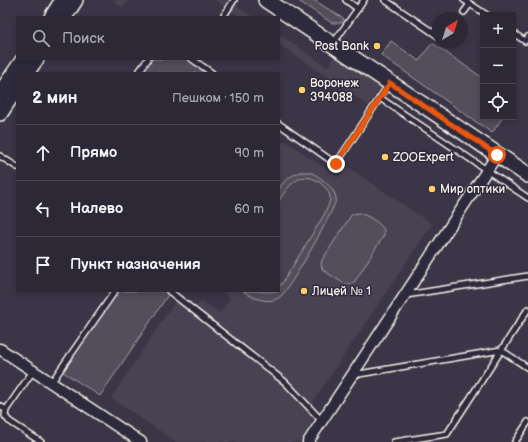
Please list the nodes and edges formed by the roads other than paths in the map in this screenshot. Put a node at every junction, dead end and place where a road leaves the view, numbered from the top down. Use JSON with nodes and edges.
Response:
{"nodes":[{"id":1,"x":63,"y":0,"type":"edge"},
{"id":2,"x":75,"y":0,"type":"edge"},
{"id":3,"x":234,"y":0,"type":"edge"},
{"id":4,"x":266,"y":0,"type":"edge"},
{"id":5,"x":280,"y":0,"type":"edge"},
{"id":6,"x":346,"y":0,"type":"edge"},
{"id":7,"x":364,"y":0,"type":"edge"},
{"id":8,"x":385,"y":0,"type":"edge"},
{"id":9,"x":464,"y":0,"type":"edge"},
{"id":10,"x":470,"y":4,"type":"junction"},
{"id":11,"x":358,"y":8,"type":"junction"},
{"id":12,"x":464,"y":12,"type":"dead end"},
{"id":13,"x":482,"y":12,"type":"edge"},
{"id":14,"x":53,"y":16,"type":"edge"},
{"id":15,"x":65,"y":16,"type":"edge"},
{"id":16,"x":223,"y":16,"type":"edge"},
{"id":17,"x":432,"y":32,"type":"edge"},
{"id":18,"x":516,"y":35,"type":"edge"},
{"id":19,"x":528,"y":37,"type":"edge"},
{"id":20,"x":330,"y":42,"type":"junction"},
{"id":21,"x":23,"y":60,"type":"edge"},
{"id":22,"x":35,"y":60,"type":"edge"},
{"id":23,"x":147,"y":60,"type":"edge"},
{"id":24,"x":194,"y":60,"type":"edge"},
{"id":25,"x":27,"y":72,"type":"edge"},
{"id":26,"x":139,"y":72,"type":"edge"},
{"id":27,"x":211,"y":72,"type":"edge"},
{"id":28,"x":390,"y":83,"type":"junction"},
{"id":29,"x":16,"y":89,"type":"edge"},
{"id":30,"x":0,"y":94,"type":"edge"},
{"id":31,"x":380,"y":98,"type":"junction"},
{"id":32,"x":0,"y":113,"type":"edge"},
{"id":33,"x":280,"y":125,"type":"edge"},
{"id":34,"x":497,"y":155,"type":"junction"},
{"id":35,"x":0,"y":156,"type":"edge"},
{"id":36,"x":528,"y":165,"type":"edge"},
{"id":37,"x":16,"y":166,"type":"edge"},
{"id":38,"x":487,"y":170,"type":"junction"},
{"id":39,"x":528,"y":175,"type":"edge"},
{"id":40,"x":528,"y":198,"type":"edge"},
{"id":41,"x":528,"y":276,"type":"edge"},
{"id":42,"x":113,"y":292,"type":"edge"},
{"id":43,"x":170,"y":292,"type":"edge"},
{"id":44,"x":405,"y":295,"type":"junction"},
{"id":45,"x":528,"y":309,"type":"edge"},
{"id":46,"x":0,"y":349,"type":"edge"},
{"id":47,"x":501,"y":350,"type":"junction"},
{"id":48,"x":528,"y":368,"type":"edge"},
{"id":49,"x":33,"y":371,"type":"junction"},
{"id":50,"x":352,"y":376,"type":"junction"},
{"id":51,"x":51,"y":383,"type":"junction"},
{"id":52,"x":0,"y":406,"type":"edge"},
{"id":53,"x":6,"y":410,"type":"junction"},
{"id":54,"x":322,"y":421,"type":"junction"},
{"id":55,"x":528,"y":422,"type":"edge"},
{"id":56,"x":41,"y":442,"type":"edge"},
{"id":57,"x":140,"y":442,"type":"edge"},
{"id":58,"x":308,"y":442,"type":"edge"},
{"id":59,"x":394,"y":442,"type":"edge"},
{"id":60,"x":515,"y":442,"type":"edge"}],
"edges":[{"from":1,"to":14,"type":"main road"},
{"from":2,"to":15,"type":"main road"},
{"from":3,"to":16,"type":"lane"},
{"from":4,"to":20,"type":"main road"},
{"from":5,"to":20,"type":"main road"},
{"from":6,"to":11,"type":"lane"},
{"from":7,"to":11,"type":"lane"},
{"from":8,"to":17,"type":"lane"},
{"from":9,"to":10,"type":"lane"},
{"from":10,"to":12,"type":"lane"},
{"from":10,"to":13,"type":"lane"},
{"from":11,"to":20,"type":"lane"},
{"from":18,"to":19,"type":"lane"},
{"from":20,"to":28,"type":"main road"},
{"from":20,"to":36,"type":"main road"},
{"from":21,"to":30,"type":"main road"},
{"from":22,"to":25,"type":"main road"},
{"from":23,"to":26,"type":"lane"},
{"from":24,"to":27,"type":"lane"},
{"from":28,"to":31,"type":"lane"},
{"from":28,"to":34,"type":"main road"},
{"from":29,"to":32,"type":"main road"},
{"from":31,"to":33,"type":"lane"},
{"from":31,"to":38,"type":"lane"},
{"from":34,"to":38,"type":"street"},
{"from":34,"to":39,"type":"main road"},
{"from":35,"to":37,"type":"lane"},
{"from":38,"to":40,"type":"lane"},
{"from":38,"to":44,"type":"street"},
{"from":41,"to":44,"type":"lane"},
{"from":42,"to":51,"type":"lane"},
{"from":43,"to":54,"type":"lane"},
{"from":44,"to":50,"type":"street"},
{"from":45,"to":47,"type":"lane"},
{"from":46,"to":49,"type":"street"},
{"from":47,"to":48,"type":"lane"},
{"from":47,"to":50,"type":"lane"},
{"from":47,"to":59,"type":"lane"},
{"from":49,"to":51,"type":"street"},
{"from":49,"to":53,"type":"lane"},
{"from":50,"to":54,"type":"street"},
{"from":51,"to":57,"type":"street"},
{"from":52,"to":53,"type":"lane"},
{"from":53,"to":56,"type":"lane"},
{"from":54,"to":58,"type":"street"},
{"from":55,"to":60,"type":"lane"}]}
